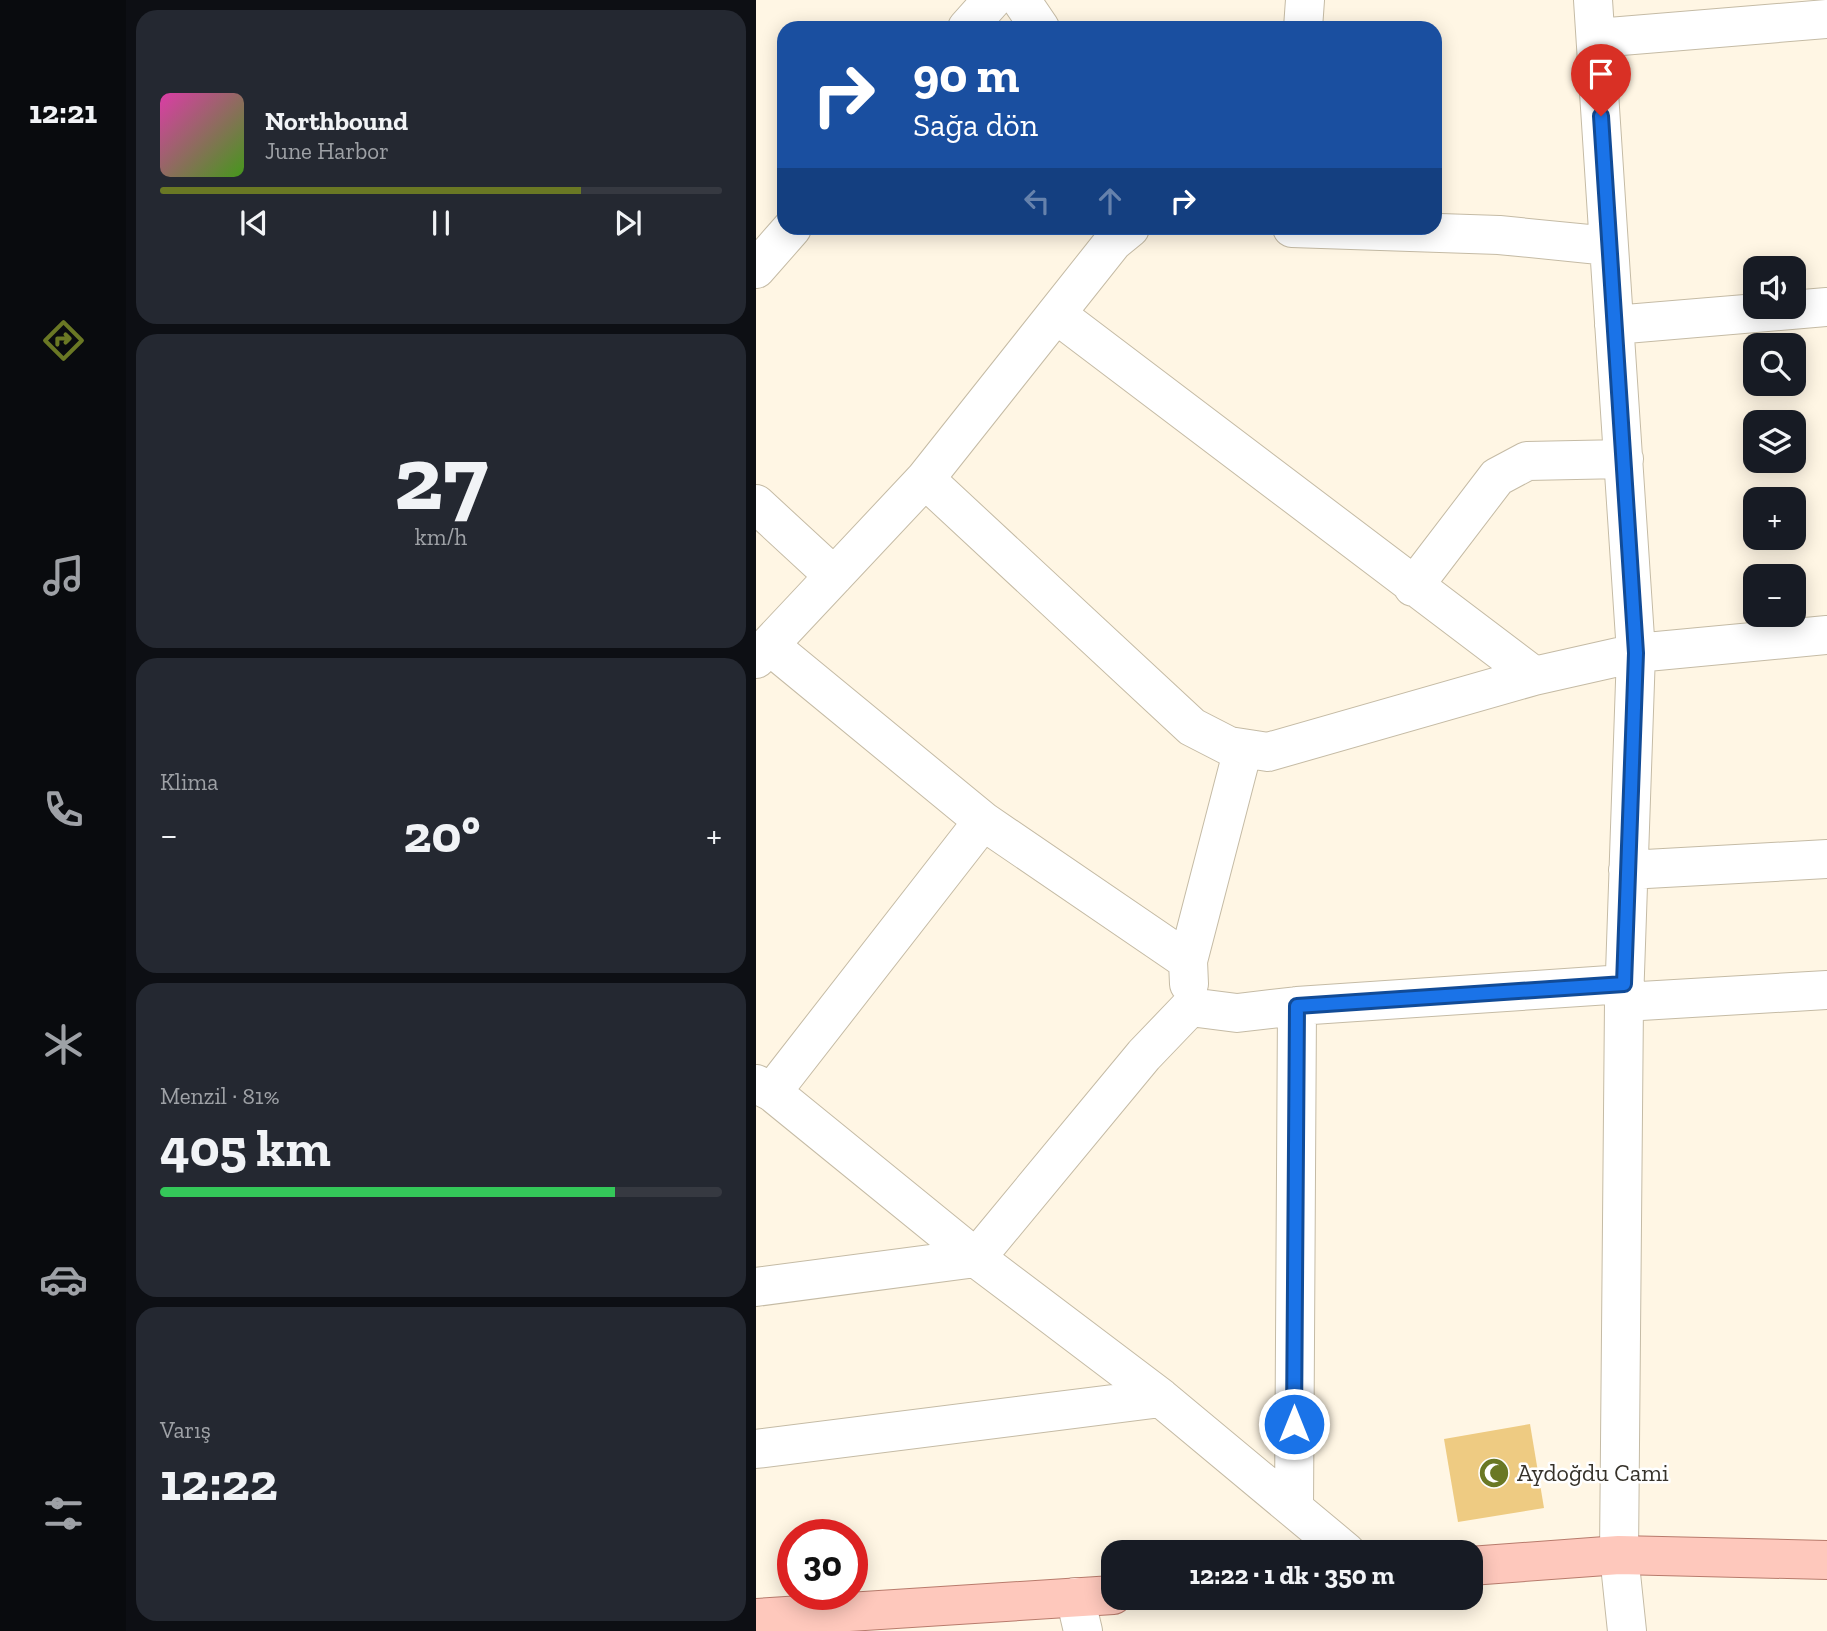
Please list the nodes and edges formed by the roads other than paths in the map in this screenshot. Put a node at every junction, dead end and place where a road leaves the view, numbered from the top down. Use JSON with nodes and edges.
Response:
{"nodes":[{"id":1,"x":992,"y":0,"type":"edge"},
{"id":2,"x":1021,"y":0,"type":"edge"},
{"id":3,"x":1305,"y":0,"type":"edge"},
{"id":4,"x":1594,"y":0,"type":"edge"},
{"id":5,"x":1827,"y":19,"type":"edge"},
{"id":6,"x":973,"y":21,"type":"edge"},
{"id":7,"x":1036,"y":21,"type":"edge"},
{"id":8,"x":1304,"y":21,"type":"edge"},
{"id":9,"x":1597,"y":38,"type":"junction"},
{"id":10,"x":1442,"y":232,"type":"edge"},
{"id":11,"x":786,"y":235,"type":"edge"},
{"id":12,"x":1122,"y":235,"type":"edge"},
{"id":13,"x":1609,"y":246,"type":"junction"},
{"id":14,"x":756,"y":269,"type":"edge"},
{"id":15,"x":1827,"y":307,"type":"edge"},
{"id":16,"x":1056,"y":314,"type":"junction"},
{"id":17,"x":1614,"y":325,"type":"junction"},
{"id":18,"x":1624,"y":459,"type":"junction"},
{"id":19,"x":925,"y":479,"type":"junction"},
{"id":20,"x":756,"y":504,"type":"edge"},
{"id":21,"x":834,"y":576,"type":"junction"},
{"id":22,"x":1413,"y":587,"type":"junction"},
{"id":23,"x":1827,"y":635,"type":"edge"},
{"id":24,"x":762,"y":652,"type":"edge"},
{"id":25,"x":1636,"y":653,"type":"junction"},
{"id":26,"x":1534,"y":676,"type":"junction"},
{"id":27,"x":1243,"y":749,"type":"junction"},
{"id":28,"x":983,"y":821,"type":"junction"},
{"id":29,"x":1827,"y":859,"type":"edge"},
{"id":30,"x":1628,"y":870,"type":"junction"},
{"id":31,"x":1188,"y":961,"type":"junction"},
{"id":32,"x":1827,"y":990,"type":"edge"},
{"id":33,"x":1624,"y":993,"type":"junction"},
{"id":34,"x":1297,"y":1006,"type":"junction"},
{"id":35,"x":1190,"y":1007,"type":"junction"},
{"id":36,"x":764,"y":1088,"type":"edge"},
{"id":37,"x":976,"y":1258,"type":"junction"},
{"id":38,"x":756,"y":1287,"type":"edge"},
{"id":39,"x":1161,"y":1398,"type":"junction"},
{"id":40,"x":756,"y":1449,"type":"edge"},
{"id":41,"x":1294,"y":1507,"type":"junction"},
{"id":42,"x":1332,"y":1540,"type":"edge"},
{"id":43,"x":1619,"y":1555,"type":"junction"},
{"id":44,"x":1827,"y":1560,"type":"edge"},
{"id":45,"x":1483,"y":1565,"type":"edge"},
{"id":46,"x":1101,"y":1602,"type":"edge"},
{"id":47,"x":1079,"y":1614,"type":"edge"},
{"id":48,"x":756,"y":1618,"type":"edge"},
{"id":49,"x":796,"y":1623,"type":"edge"},
{"id":50,"x":1627,"y":1631,"type":"edge"}],
"edges":[{"from":1,"to":6,"type":"street"},
{"from":2,"to":7,"type":"street"},
{"from":3,"to":8,"type":"street"},
{"from":4,"to":9,"type":"street"},
{"from":5,"to":9,"type":"street"},
{"from":9,"to":13,"type":"street"},
{"from":10,"to":13,"type":"street"},
{"from":11,"to":14,"type":"street"},
{"from":12,"to":16,"type":"street"},
{"from":13,"to":17,"type":"street"},
{"from":15,"to":17,"type":"street"},
{"from":16,"to":19,"type":"street"},
{"from":16,"to":22,"type":"street"},
{"from":17,"to":18,"type":"street"},
{"from":18,"to":22,"type":"street"},
{"from":18,"to":25,"type":"street"},
{"from":19,"to":21,"type":"street"},
{"from":19,"to":27,"type":"street"},
{"from":20,"to":21,"type":"street"},
{"from":21,"to":24,"type":"street"},
{"from":22,"to":26,"type":"street"},
{"from":23,"to":25,"type":"street"},
{"from":24,"to":28,"type":"street"},
{"from":25,"to":26,"type":"street"},
{"from":25,"to":30,"type":"street"},
{"from":26,"to":27,"type":"street"},
{"from":27,"to":31,"type":"street"},
{"from":28,"to":31,"type":"street"},
{"from":28,"to":36,"type":"street"},
{"from":29,"to":30,"type":"street"},
{"from":30,"to":33,"type":"street"},
{"from":31,"to":35,"type":"street"},
{"from":32,"to":33,"type":"street"},
{"from":33,"to":34,"type":"street"},
{"from":33,"to":43,"type":"street"},
{"from":34,"to":35,"type":"street"},
{"from":34,"to":41,"type":"street"},
{"from":35,"to":37,"type":"street"},
{"from":36,"to":37,"type":"street"},
{"from":37,"to":38,"type":"street"},
{"from":37,"to":39,"type":"street"},
{"from":39,"to":40,"type":"street"},
{"from":39,"to":41,"type":"street"},
{"from":41,"to":42,"type":"street"},
{"from":43,"to":44,"type":"main road"},
{"from":43,"to":45,"type":"main road"},
{"from":43,"to":50,"type":"street"},
{"from":46,"to":47,"type":"main road"},
{"from":47,"to":49,"type":"main road"},
{"from":48,"to":49,"type":"main road"}]}
